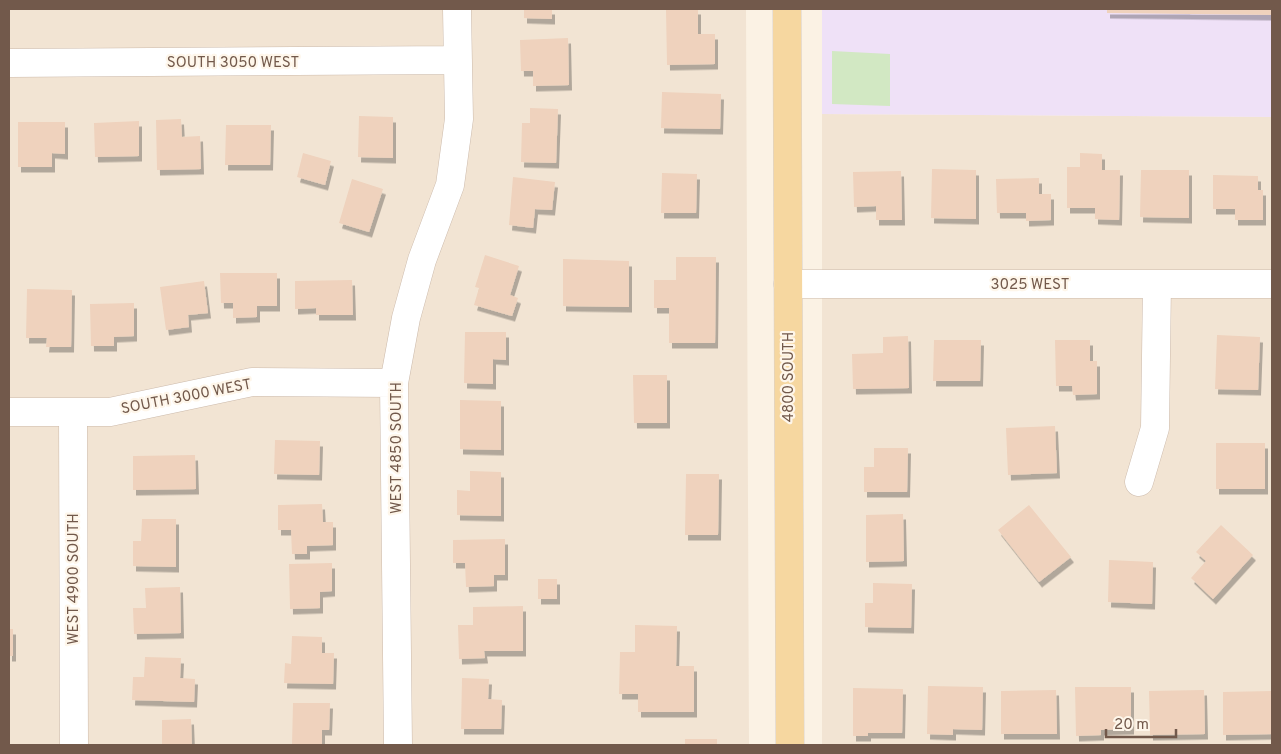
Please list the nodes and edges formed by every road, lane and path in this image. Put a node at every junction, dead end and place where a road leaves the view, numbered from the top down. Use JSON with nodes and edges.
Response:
{"nodes":[{"id":1,"x":457,"y":9,"type":"edge"},
{"id":2,"x":787,"y":9,"type":"edge"},
{"id":3,"x":458,"y":60,"type":"junction"},
{"id":4,"x":9,"y":63,"type":"edge"},
{"id":5,"x":788,"y":284,"type":"junction"},
{"id":6,"x":1157,"y":284,"type":"junction"},
{"id":7,"x":1272,"y":284,"type":"edge"},
{"id":8,"x":394,"y":383,"type":"junction"},
{"id":9,"x":9,"y":412,"type":"edge"},
{"id":10,"x":73,"y":412,"type":"junction"},
{"id":11,"x":1140,"y":482,"type":"dead end"},
{"id":12,"x":74,"y":745,"type":"edge"},
{"id":13,"x":398,"y":745,"type":"edge"},
{"id":14,"x":790,"y":745,"type":"edge"}],
"edges":[{"from":1,"to":3,"type":"street","name":"WEST 4850 SOUTH"},
{"from":2,"to":5,"type":"main road","name":"4800 SOUTH"},
{"from":3,"to":4,"type":"street","name":"SOUTH 3050 WEST"},
{"from":3,"to":8,"type":"street","name":"WEST 4850 SOUTH"},
{"from":5,"to":6,"type":"street","name":"3025 WEST"},
{"from":5,"to":14,"type":"main road","name":"4800 SOUTH"},
{"from":6,"to":7,"type":"street","name":"3025 WEST"},
{"from":6,"to":11,"type":"street"},
{"from":8,"to":10,"type":"street","name":"SOUTH 3000 WEST"},
{"from":8,"to":13,"type":"street","name":"WEST 4850 SOUTH"},
{"from":9,"to":10,"type":"street","name":"SOUTH 3000 WEST"},
{"from":10,"to":12,"type":"street","name":"WEST 4900 SOUTH"}]}
